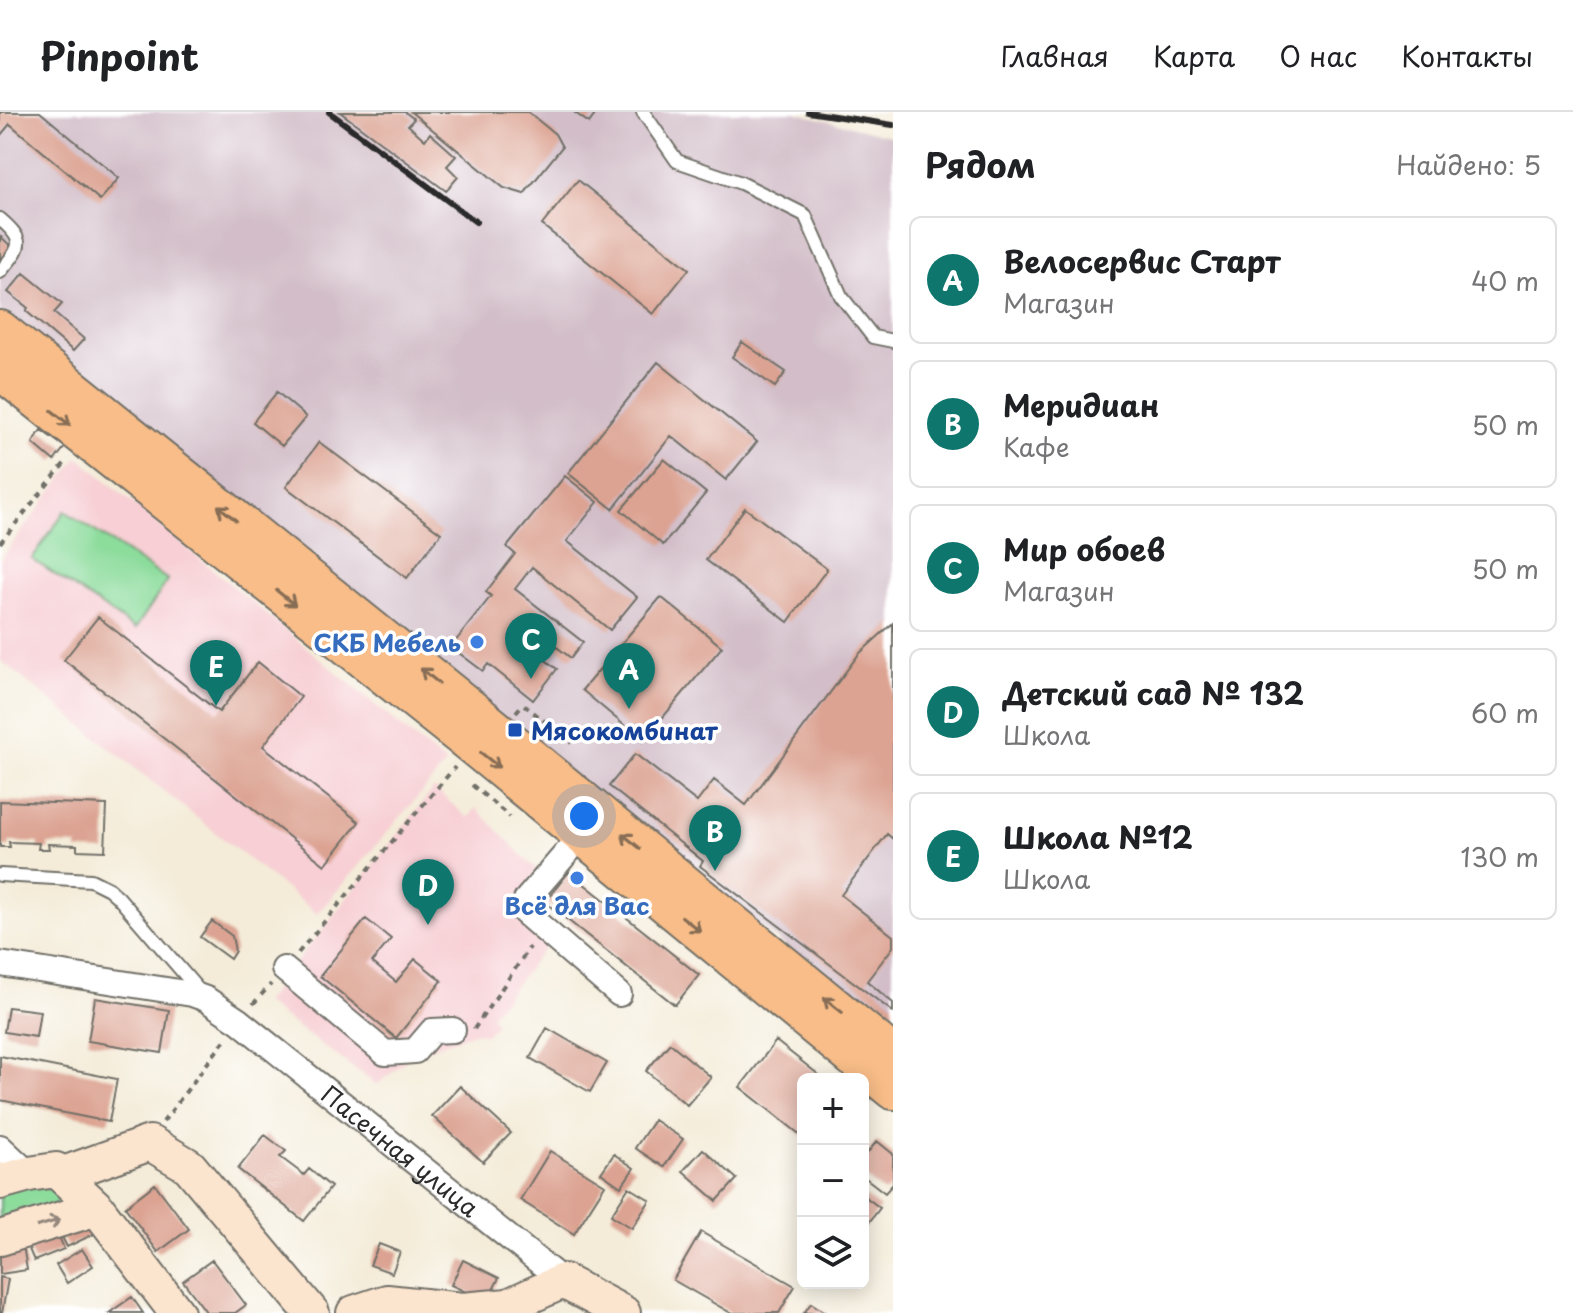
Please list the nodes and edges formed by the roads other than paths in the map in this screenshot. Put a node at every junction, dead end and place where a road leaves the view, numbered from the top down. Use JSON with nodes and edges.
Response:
{"nodes":[{"id":1,"x":643,"y":112,"type":"edge"},
{"id":2,"x":0,"y":219,"type":"edge"},
{"id":3,"x":0,"y":272,"type":"edge"},
{"id":4,"x":0,"y":330,"type":"edge"},
{"id":5,"x":893,"y":341,"type":"edge"},
{"id":6,"x":0,"y":370,"type":"edge"},
{"id":7,"x":582,"y":835,"type":"junction"},
{"id":8,"x":0,"y":875,"type":"edge"},
{"id":9,"x":0,"y":964,"type":"edge"},
{"id":10,"x":284,"y":969,"type":"road end"},
{"id":11,"x":619,"y":994,"type":"dead end"},
{"id":12,"x":206,"y":999,"type":"junction"},
{"id":13,"x":460,"y":1035,"type":"road end"},
{"id":14,"x":893,"y":1055,"type":"edge"},
{"id":15,"x":893,"y":1090,"type":"edge"},
{"id":16,"x":0,"y":1147,"type":"edge"},
{"id":17,"x":30,"y":1177,"type":"edge"},
{"id":18,"x":97,"y":1208,"type":"junction"},
{"id":19,"x":0,"y":1238,"type":"edge"},
{"id":20,"x":563,"y":1281,"type":"junction"},
{"id":21,"x":463,"y":1312,"type":"edge"},
{"id":22,"x":177,"y":1313,"type":"edge"},
{"id":23,"x":312,"y":1313,"type":"edge"},
{"id":24,"x":354,"y":1313,"type":"edge"},
{"id":25,"x":623,"y":1313,"type":"edge"}],
"edges":[{"from":1,"to":5,"type":"lane"},
{"from":2,"to":3,"type":"lane"},
{"from":14,"to":4,"type":"main road","one_way":true},
{"from":6,"to":7,"type":"main road","one_way":true},
{"from":7,"to":11,"type":"street"},
{"from":7,"to":15,"type":"main road","one_way":true},
{"from":8,"to":12,"type":"lane"},
{"from":9,"to":12,"type":"street","name":"Пасечная улица"},
{"from":10,"to":13,"type":"street"},
{"from":12,"to":20,"type":"street","name":"Пасечная улица"},
{"from":16,"to":17,"type":"street"},
{"from":17,"to":18,"type":"street"},
{"from":17,"to":23,"type":"street"},
{"from":19,"to":18,"type":"street","one_way":true},
{"from":18,"to":22,"type":"street"},
{"from":20,"to":21,"type":"street"},
{"from":20,"to":25,"type":"street","name":"Пасечная улица"},
{"from":21,"to":24,"type":"street"}]}
